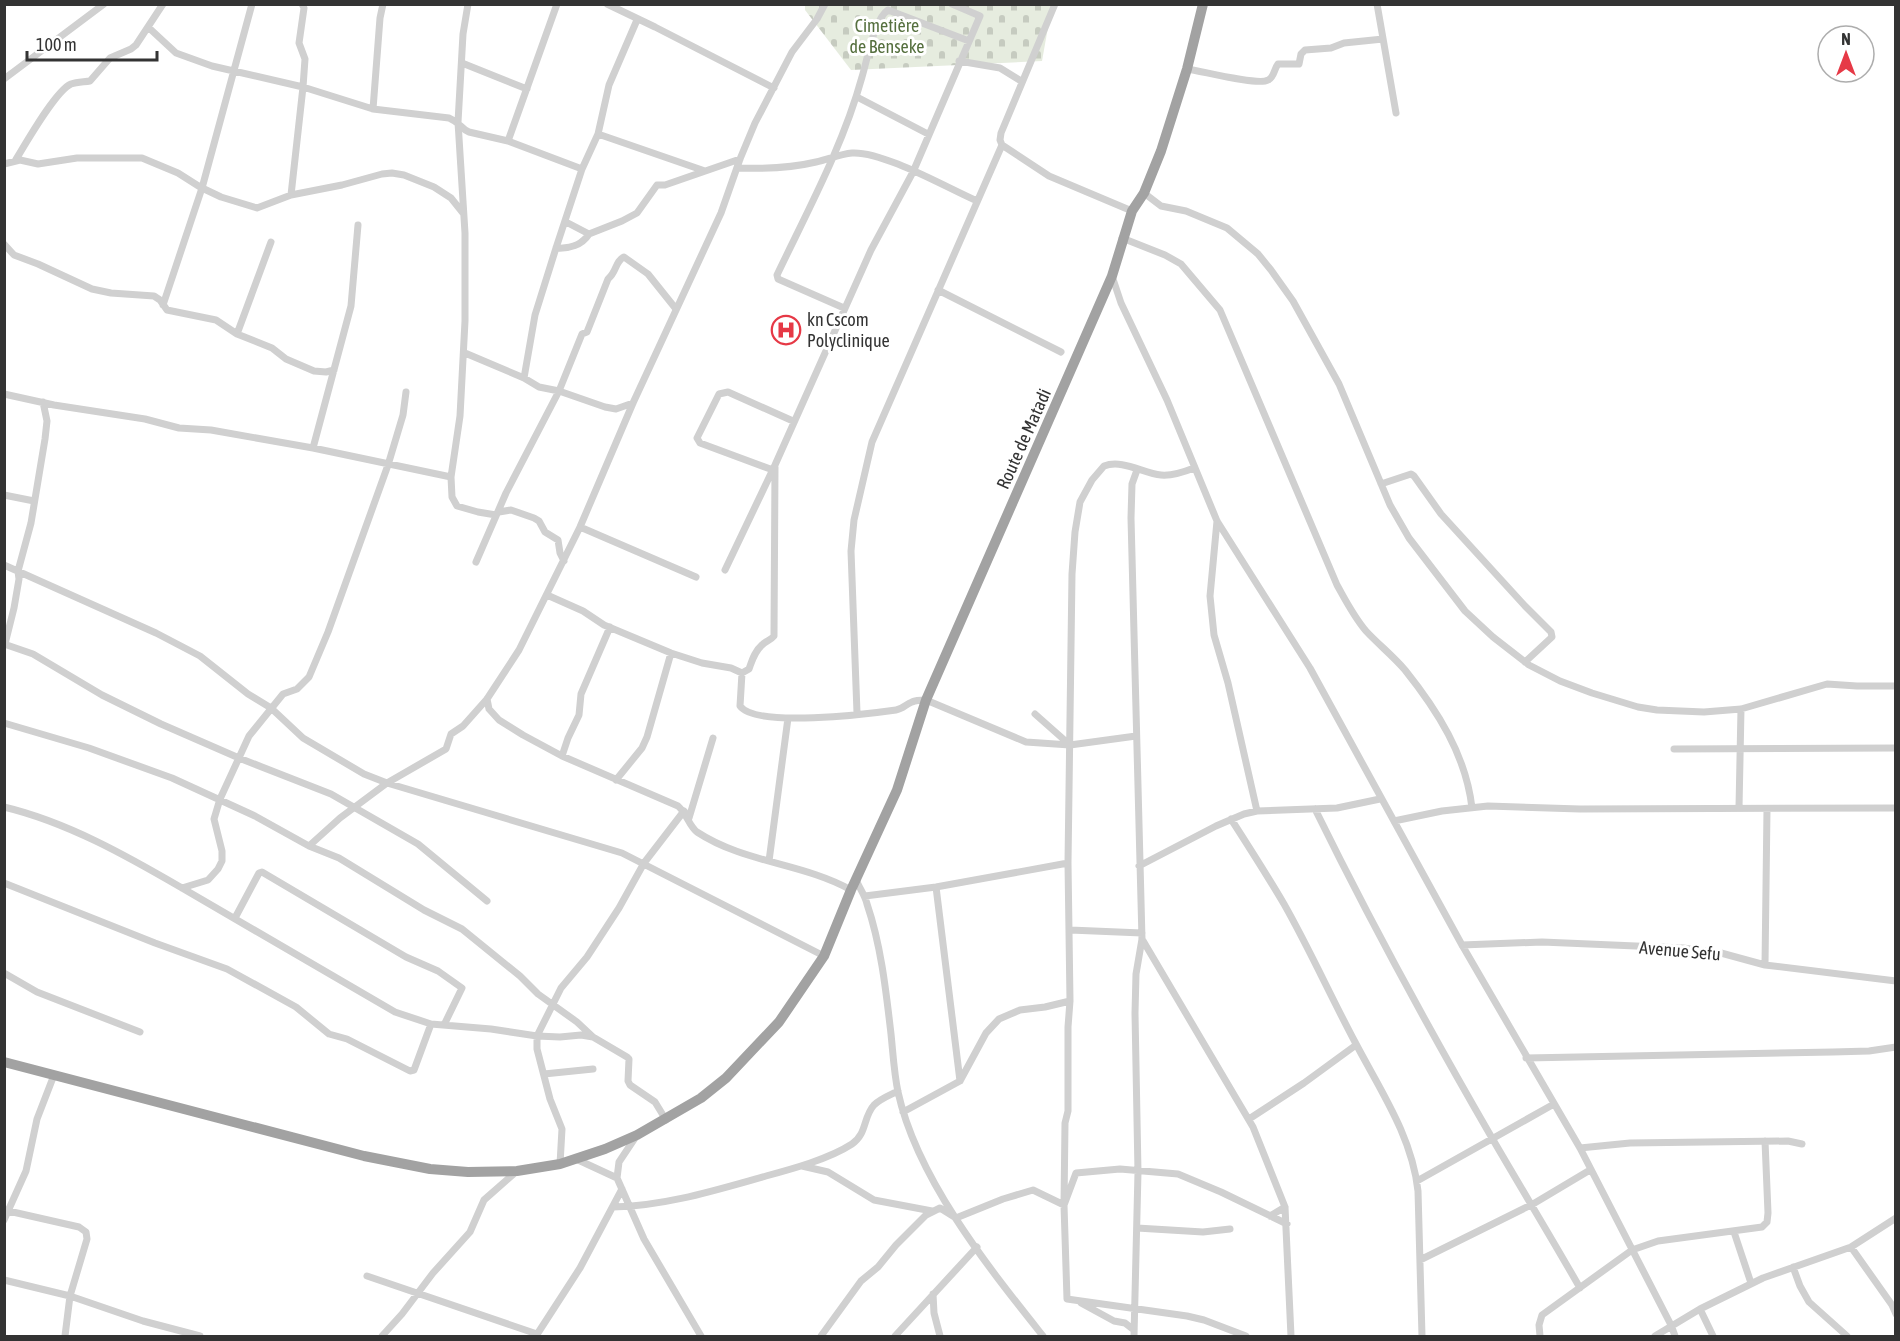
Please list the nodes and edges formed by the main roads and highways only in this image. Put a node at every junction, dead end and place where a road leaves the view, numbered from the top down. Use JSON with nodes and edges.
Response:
{"nodes":[{"id":1,"x":1203,"y":4,"type":"edge"},
{"id":2,"x":4,"y":1062,"type":"edge"}],
"edges":[{"from":1,"to":2,"type":"highway","name":"Route de Matadi"}]}
